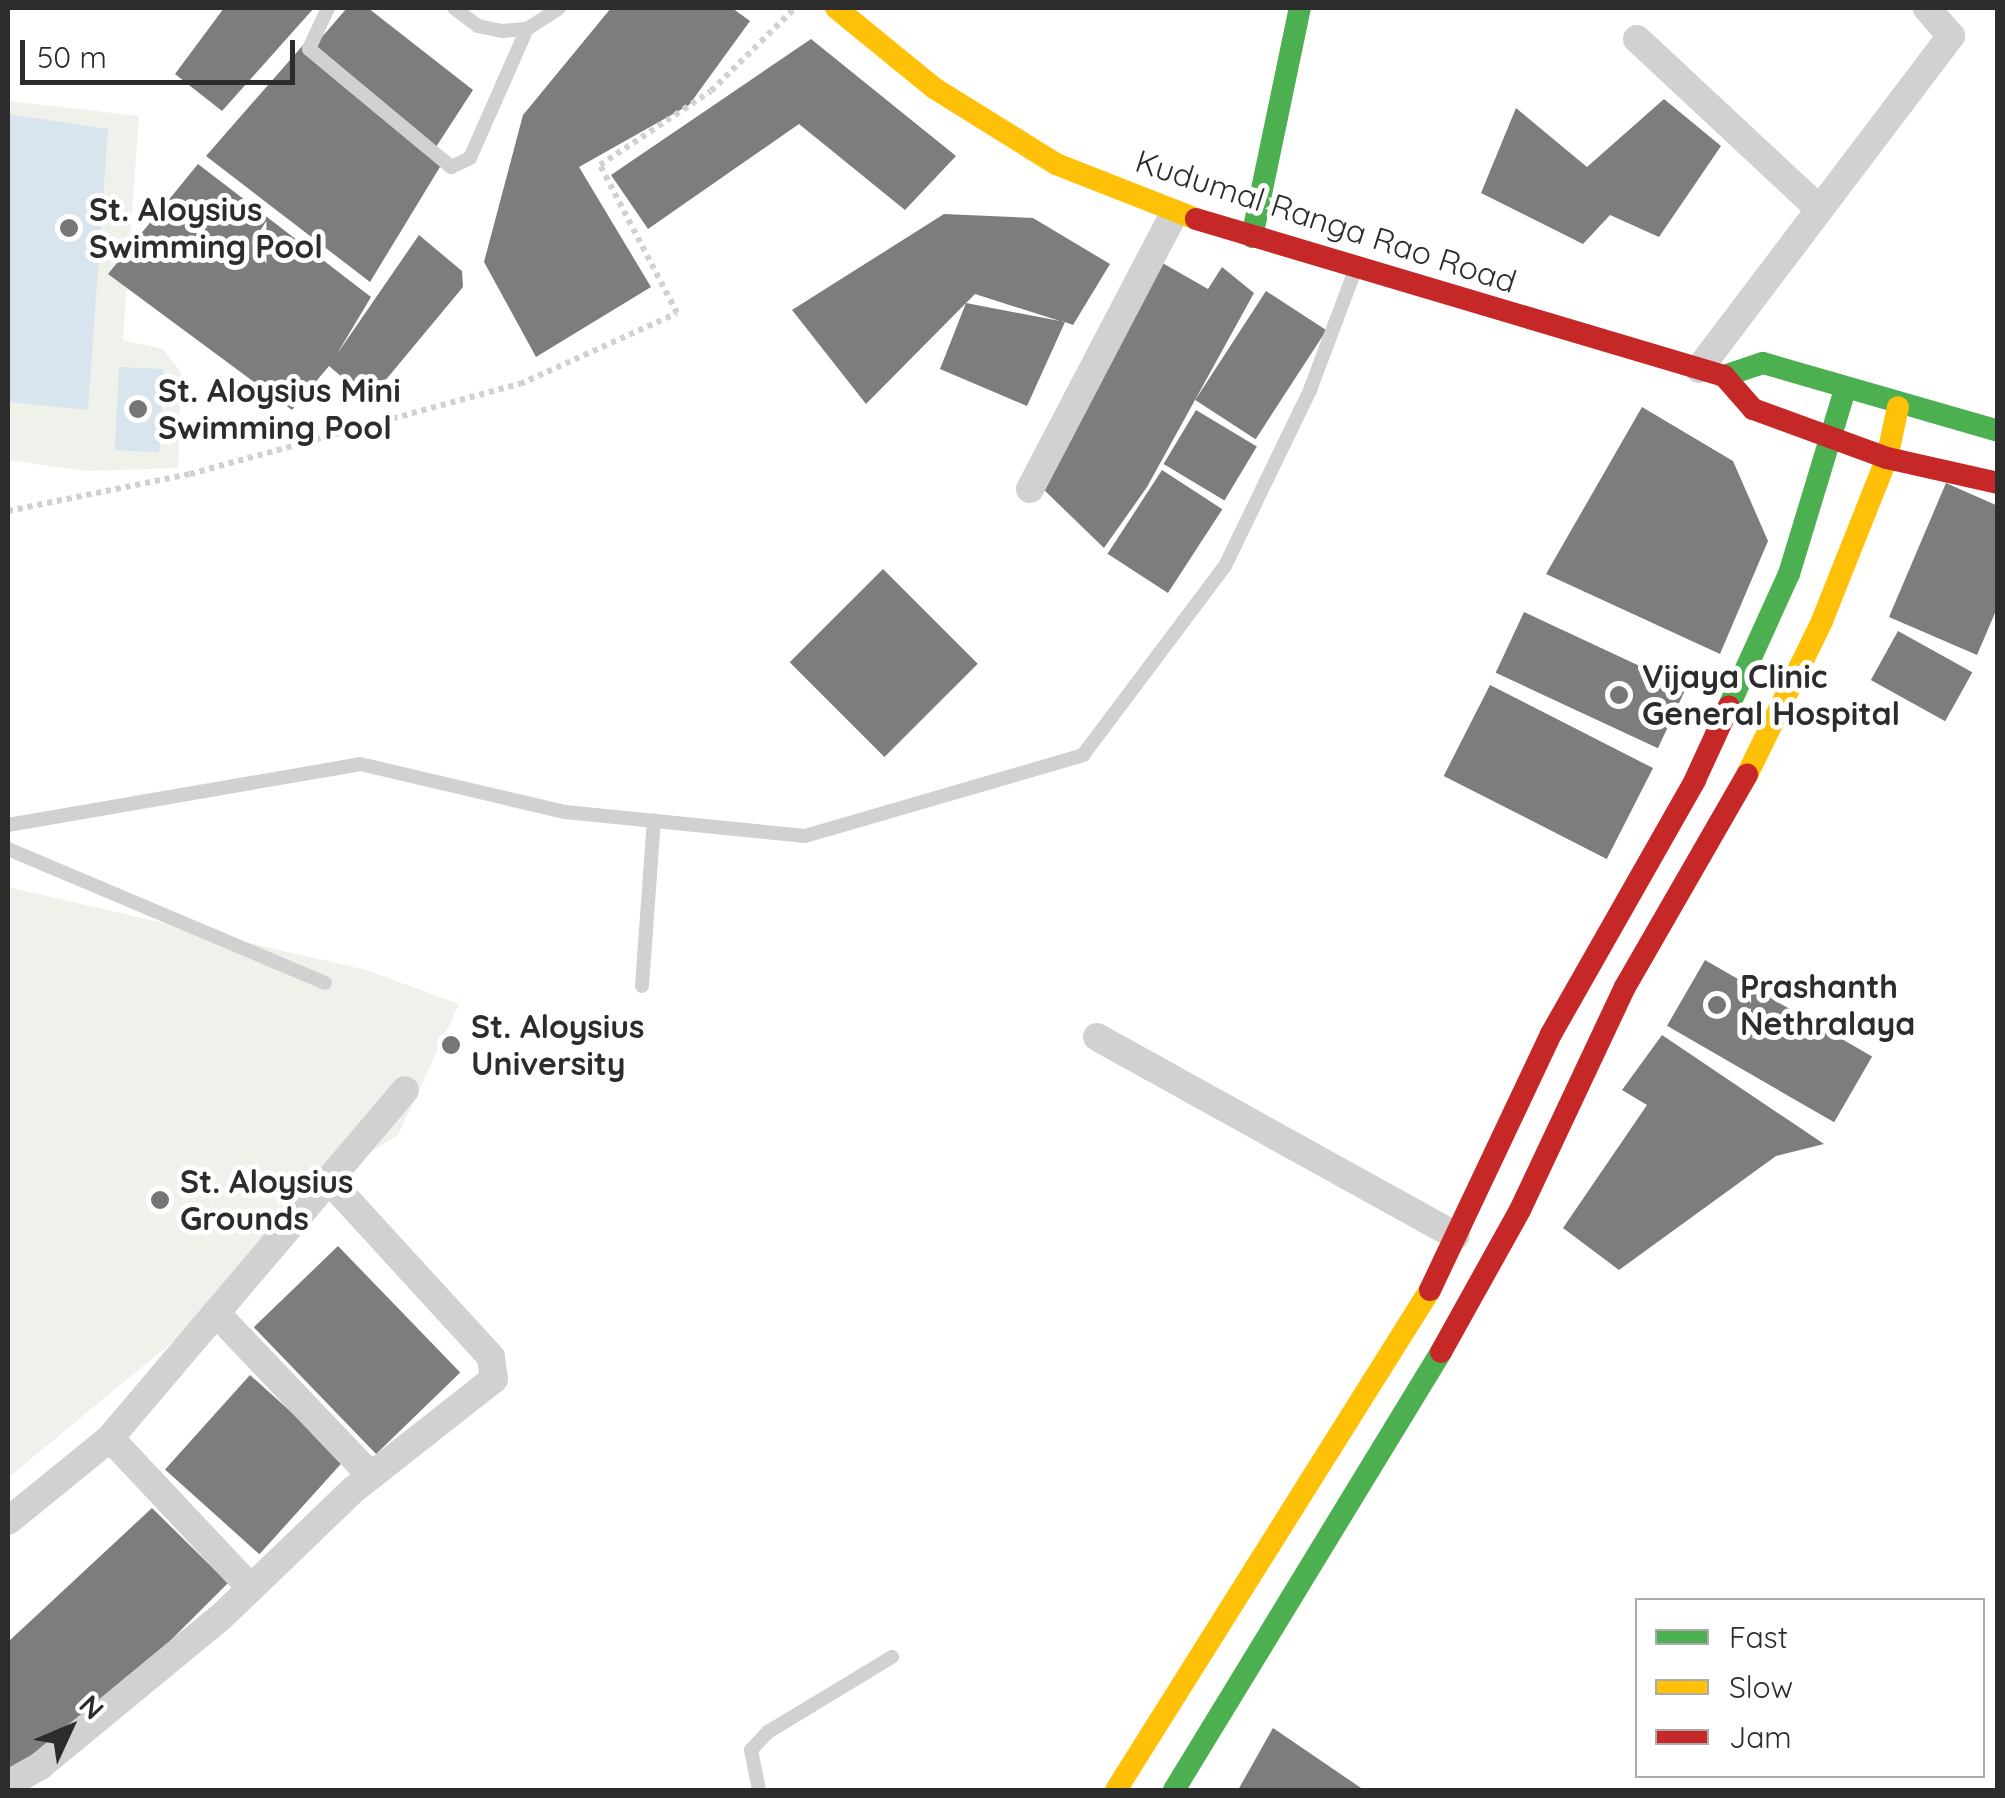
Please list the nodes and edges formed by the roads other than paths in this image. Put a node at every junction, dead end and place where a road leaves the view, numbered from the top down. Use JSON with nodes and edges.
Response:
{"nodes":[{"id":1,"x":328,"y":8,"type":"edge"},
{"id":2,"x":454,"y":8,"type":"edge"},
{"id":3,"x":559,"y":8,"type":"edge"},
{"id":4,"x":836,"y":8,"type":"edge"},
{"id":5,"x":1300,"y":8,"type":"edge"},
{"id":6,"x":1928,"y":8,"type":"edge"},
{"id":7,"x":527,"y":29,"type":"junction"},
{"id":8,"x":1637,"y":39,"type":"dead end"},
{"id":9,"x":1818,"y":206,"type":"junction"},
{"id":10,"x":1174,"y":213,"type":"junction"},
{"id":11,"x":1252,"y":238,"type":"junction"},
{"id":12,"x":1355,"y":270,"type":"junction"},
{"id":13,"x":1712,"y":372,"type":"junction"},
{"id":14,"x":1845,"y":390,"type":"junction"},
{"id":15,"x":1898,"y":407,"type":"junction"},
{"id":16,"x":1992,"y":430,"type":"edge"},
{"id":17,"x":1832,"y":438,"type":"junction"},
{"id":18,"x":1887,"y":458,"type":"junction"},
{"id":19,"x":1998,"y":483,"type":"edge"},
{"id":20,"x":1030,"y":489,"type":"dead end"},
{"id":21,"x":654,"y":820,"type":"junction"},
{"id":22,"x":8,"y":825,"type":"edge"},
{"id":23,"x":8,"y":849,"type":"edge"},
{"id":24,"x":325,"y":983,"type":"dead end"},
{"id":25,"x":642,"y":986,"type":"dead end"},
{"id":26,"x":1097,"y":1037,"type":"dead end"},
{"id":27,"x":405,"y":1090,"type":"dead end"},
{"id":28,"x":329,"y":1180,"type":"junction"},
{"id":29,"x":1456,"y":1236,"type":"junction"},
{"id":30,"x":216,"y":1312,"type":"junction"},
{"id":31,"x":110,"y":1438,"type":"junction"},
{"id":32,"x":372,"y":1476,"type":"junction"},
{"id":33,"x":8,"y":1521,"type":"edge"},
{"id":34,"x":251,"y":1588,"type":"junction"},
{"id":35,"x":892,"y":1656,"type":"dead end"},
{"id":36,"x":8,"y":1784,"type":"edge"},
{"id":37,"x":759,"y":1790,"type":"edge"},
{"id":38,"x":1116,"y":1790,"type":"edge"},
{"id":39,"x":1174,"y":1790,"type":"edge"}],
"edges":[{"from":1,"to":7,"type":"lane"},
{"from":2,"to":7,"type":"lane"},
{"from":3,"to":7,"type":"lane"},
{"from":4,"to":10,"type":"main road","name":"Kudumal Ranga Rao Road"},
{"from":5,"to":11,"type":"main road"},
{"from":6,"to":9,"type":"street"},
{"from":8,"to":9,"type":"street"},
{"from":9,"to":13,"type":"street"},
{"from":10,"to":11,"type":"main road","name":"Kudumal Ranga Rao Road"},
{"from":10,"to":20,"type":"street"},
{"from":11,"to":12,"type":"main road","name":"Kudumal Ranga Rao Road"},
{"from":12,"to":13,"type":"main road","name":"Kudumal Ranga Rao Road"},
{"from":12,"to":21,"type":"lane"},
{"from":13,"to":14,"type":"main road"},
{"from":13,"to":17,"type":"main road","name":"Kudumal Ranga Rao Road"},
{"from":14,"to":15,"type":"main road"},
{"from":14,"to":17,"type":"main road"},
{"from":15,"to":16,"type":"main road"},
{"from":15,"to":18,"type":"main road"},
{"from":17,"to":18,"type":"main road","name":"Kudumal Ranga Rao Road"},
{"from":17,"to":29,"type":"main road"},
{"from":18,"to":19,"type":"main road","name":"Kudumal Ranga Rao Road"},
{"from":18,"to":39,"type":"main road"},
{"from":21,"to":22,"type":"lane"},
{"from":21,"to":25,"type":"lane"},
{"from":23,"to":24,"type":"lane"},
{"from":26,"to":29,"type":"street"},
{"from":27,"to":28,"type":"street"},
{"from":28,"to":30,"type":"street"},
{"from":28,"to":32,"type":"street"},
{"from":29,"to":38,"type":"main road"},
{"from":30,"to":31,"type":"street"},
{"from":30,"to":32,"type":"street"},
{"from":31,"to":33,"type":"street"},
{"from":31,"to":34,"type":"street"},
{"from":32,"to":34,"type":"street"},
{"from":34,"to":36,"type":"street"},
{"from":35,"to":37,"type":"lane"}]}
